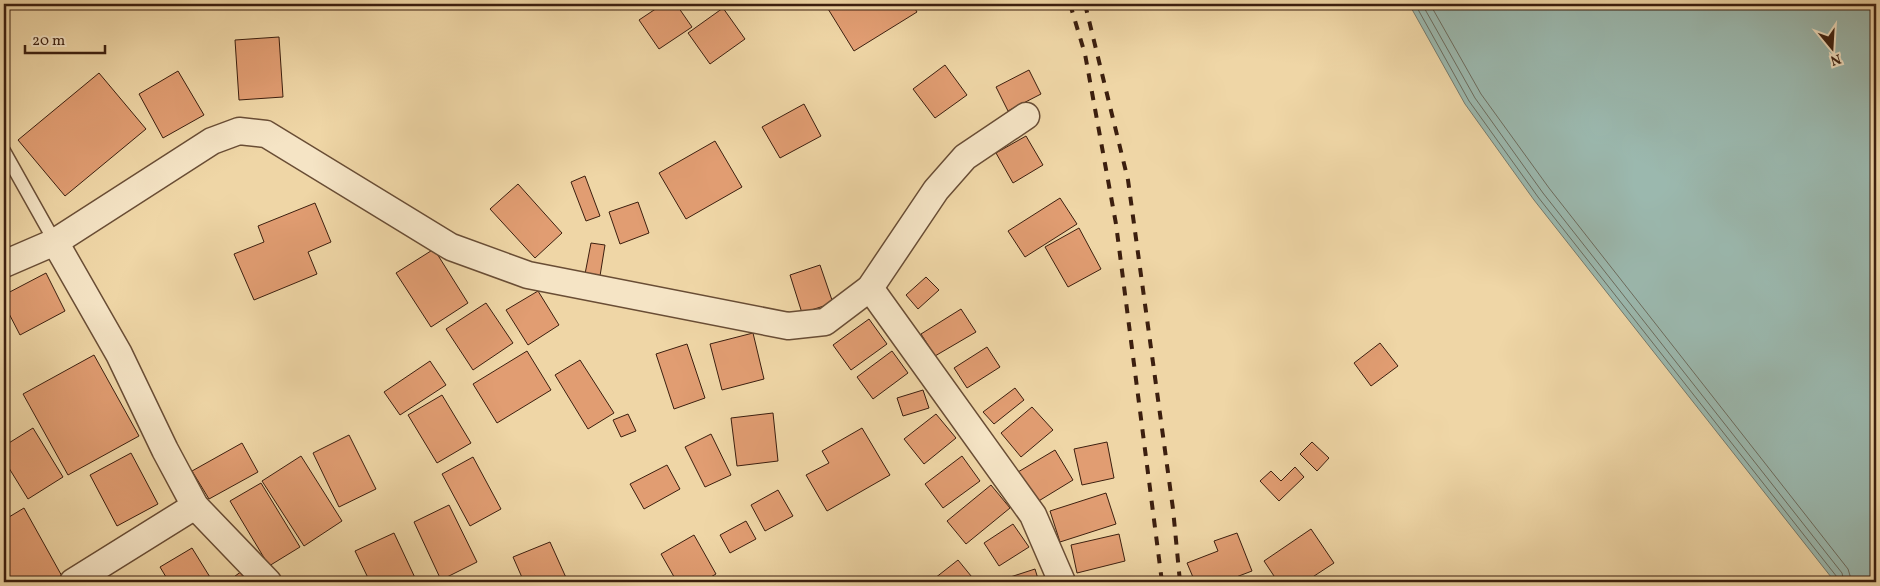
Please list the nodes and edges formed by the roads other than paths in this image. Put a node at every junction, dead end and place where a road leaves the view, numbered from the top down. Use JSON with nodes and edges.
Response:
{"nodes":[{"id":1,"x":1026,"y":116,"type":"dead end"},
{"id":2,"x":4,"y":151,"type":"edge"},
{"id":3,"x":55,"y":242,"type":"junction"},
{"id":4,"x":4,"y":264,"type":"edge"},
{"id":5,"x":870,"y":288,"type":"junction"},
{"id":6,"x":195,"y":506,"type":"junction"},
{"id":7,"x":73,"y":582,"type":"edge"},
{"id":8,"x":268,"y":582,"type":"edge"},
{"id":9,"x":1062,"y":582,"type":"edge"}],
"edges":[{"from":1,"to":5,"type":"street"},
{"from":2,"to":3,"type":"lane"},
{"from":3,"to":4,"type":"street"},
{"from":3,"to":5,"type":"street"},
{"from":3,"to":6,"type":"street"},
{"from":5,"to":9,"type":"street"},
{"from":6,"to":7,"type":"street"},
{"from":6,"to":8,"type":"street"}]}
